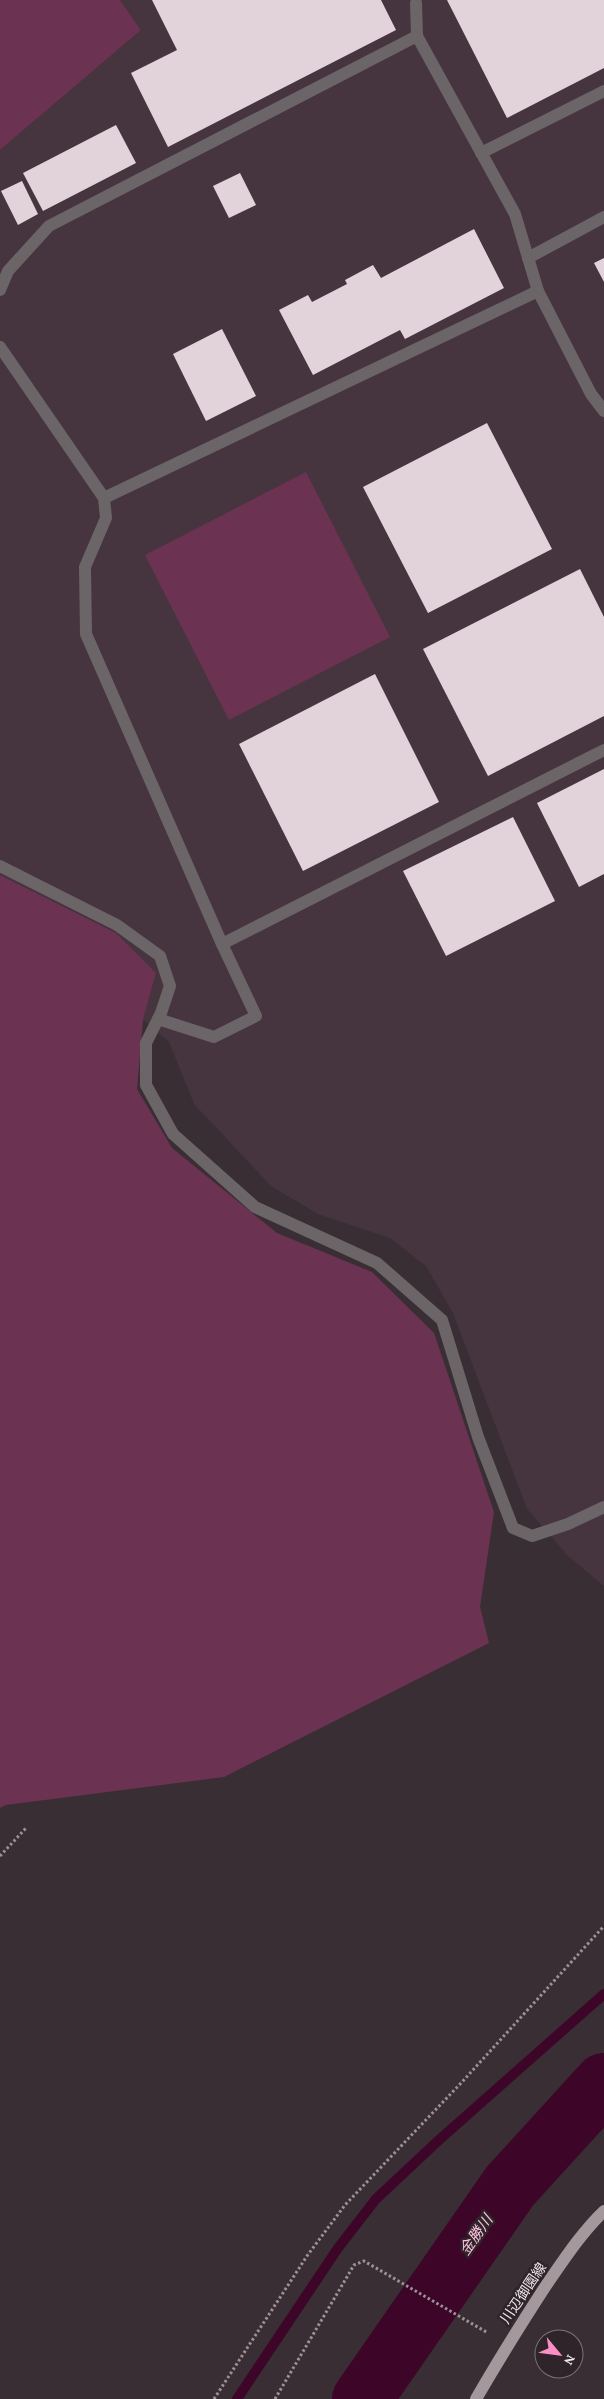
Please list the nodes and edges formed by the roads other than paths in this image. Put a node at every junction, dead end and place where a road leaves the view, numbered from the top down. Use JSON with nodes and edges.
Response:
{"nodes":[{"id":1,"x":416,"y":3,"type":"dead end"},
{"id":2,"x":418,"y":36,"type":"junction"},
{"id":3,"x":604,"y":91,"type":"edge"},
{"id":4,"x":481,"y":153,"type":"junction"},
{"id":5,"x":604,"y":217,"type":"edge"},
{"id":6,"x":528,"y":258,"type":"junction"},
{"id":7,"x":0,"y":290,"type":"edge"},
{"id":8,"x":538,"y":291,"type":"junction"},
{"id":9,"x":0,"y":347,"type":"edge"},
{"id":10,"x":604,"y":411,"type":"edge"},
{"id":11,"x":104,"y":498,"type":"junction"},
{"id":12,"x":604,"y":750,"type":"edge"},
{"id":13,"x":0,"y":866,"type":"edge"},
{"id":14,"x":222,"y":944,"type":"junction"},
{"id":15,"x":158,"y":1019,"type":"junction"},
{"id":16,"x":604,"y":1506,"type":"edge"},
{"id":17,"x":604,"y":2211,"type":"edge"},
{"id":18,"x":476,"y":2399,"type":"edge"}],
"edges":[{"from":1,"to":2,"type":"lane"},
{"from":2,"to":4,"type":"lane"},
{"from":2,"to":7,"type":"lane"},
{"from":3,"to":4,"type":"lane"},
{"from":4,"to":6,"type":"lane"},
{"from":5,"to":6,"type":"lane"},
{"from":6,"to":8,"type":"lane"},
{"from":8,"to":10,"type":"lane"},
{"from":8,"to":11,"type":"lane"},
{"from":9,"to":11,"type":"lane"},
{"from":11,"to":14,"type":"lane"},
{"from":12,"to":14,"type":"lane"},
{"from":13,"to":15,"type":"lane"},
{"from":14,"to":15,"type":"lane"},
{"from":15,"to":16,"type":"lane"},
{"from":17,"to":18,"type":"main road","name":"川辺御園線"}]}
